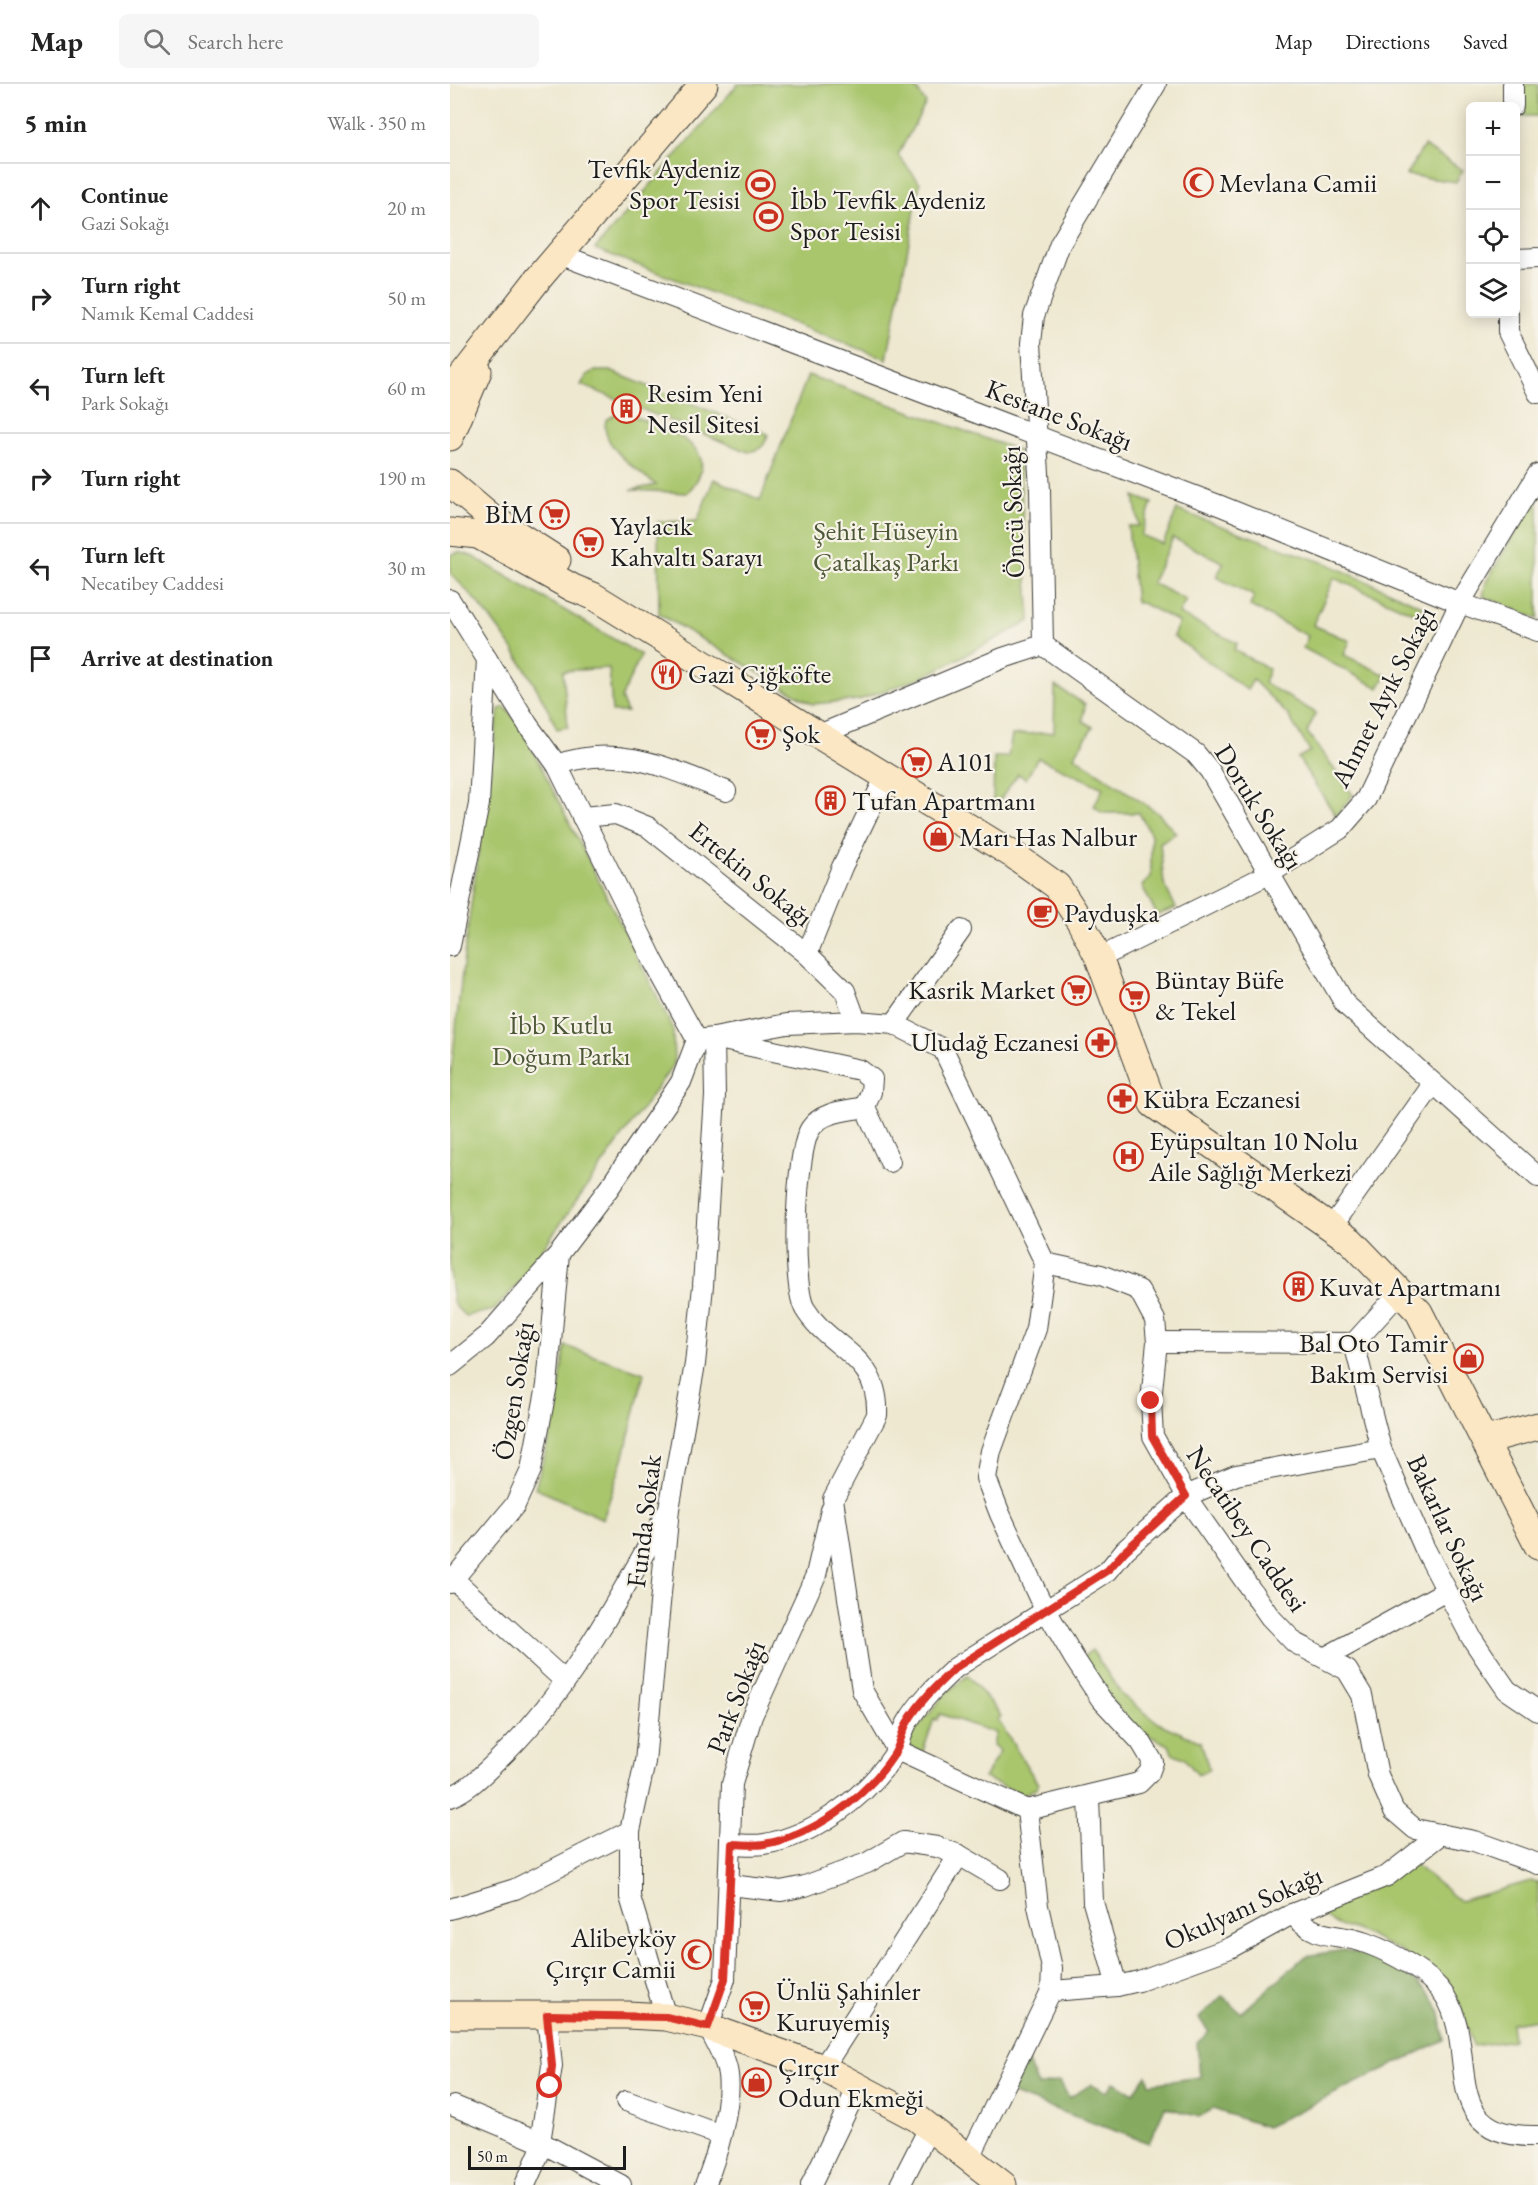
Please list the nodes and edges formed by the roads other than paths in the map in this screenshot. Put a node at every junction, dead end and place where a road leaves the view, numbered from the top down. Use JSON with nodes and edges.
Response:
{"nodes":[{"id":1,"x":704,"y":84,"type":"edge"},
{"id":2,"x":1156,"y":84,"type":"edge"},
{"id":3,"x":1513,"y":84,"type":"edge"},
{"id":4,"x":1513,"y":102,"type":"edge"},
{"id":5,"x":559,"y":254,"type":"junction"},
{"id":6,"x":1520,"y":258,"type":"edge"},
{"id":7,"x":1538,"y":258,"type":"edge"},
{"id":8,"x":1508,"y":318,"type":"edge"},
{"id":9,"x":490,"y":342,"type":"junction"},
{"id":10,"x":450,"y":376,"type":"edge"},
{"id":11,"x":450,"y":392,"type":"edge"},
{"id":12,"x":1538,"y":393,"type":"edge"},
{"id":13,"x":1037,"y":436,"type":"junction"},
{"id":14,"x":450,"y":437,"type":"edge"},
{"id":15,"x":1538,"y":474,"type":"edge"},
{"id":16,"x":450,"y":483,"type":"edge"},
{"id":17,"x":450,"y":532,"type":"edge"},
{"id":18,"x":593,"y":596,"type":"junction"},
{"id":19,"x":450,"y":600,"type":"edge"},
{"id":20,"x":1460,"y":603,"type":"junction"},
{"id":21,"x":1538,"y":632,"type":"edge"},
{"id":22,"x":1044,"y":645,"type":"junction"},
{"id":23,"x":487,"y":658,"type":"junction"},
{"id":24,"x":819,"y":735,"type":"junction"},
{"id":25,"x":557,"y":765,"type":"junction"},
{"id":26,"x":885,"y":778,"type":"junction"},
{"id":27,"x":726,"y":791,"type":"dead end"},
{"id":28,"x":582,"y":817,"type":"junction"},
{"id":29,"x":1269,"y":874,"type":"junction"},
{"id":30,"x":961,"y":930,"type":"dead end"},
{"id":31,"x":450,"y":946,"type":"edge"},
{"id":32,"x":807,"y":954,"type":"junction"},
{"id":33,"x":1099,"y":958,"type":"junction"},
{"id":34,"x":856,"y":1021,"type":"junction"},
{"id":35,"x":894,"y":1024,"type":"junction"},
{"id":36,"x":706,"y":1039,"type":"junction"},
{"id":37,"x":1433,"y":1084,"type":"junction"},
{"id":38,"x":865,"y":1107,"type":"junction"},
{"id":39,"x":890,"y":1162,"type":"dead end"},
{"id":40,"x":1538,"y":1178,"type":"edge"},
{"id":41,"x":1331,"y":1228,"type":"junction"},
{"id":42,"x":559,"y":1254,"type":"junction"},
{"id":43,"x":1045,"y":1263,"type":"junction"},
{"id":44,"x":1400,"y":1292,"type":"junction"},
{"id":45,"x":1158,"y":1342,"type":"junction"},
{"id":46,"x":1354,"y":1343,"type":"junction"},
{"id":47,"x":450,"y":1366,"type":"edge"},
{"id":48,"x":1538,"y":1426,"type":"edge"},
{"id":49,"x":1485,"y":1440,"type":"junction"},
{"id":50,"x":1381,"y":1449,"type":"junction"},
{"id":51,"x":1186,"y":1496,"type":"junction"},
{"id":52,"x":834,"y":1499,"type":"junction"},
{"id":53,"x":669,"y":1509,"type":"junction"},
{"id":54,"x":1538,"y":1546,"type":"edge"},
{"id":55,"x":451,"y":1580,"type":"edge"},
{"id":56,"x":1446,"y":1591,"type":"junction"},
{"id":57,"x":1047,"y":1609,"type":"junction"},
{"id":58,"x":1326,"y":1657,"type":"junction"},
{"id":59,"x":565,"y":1681,"type":"junction"},
{"id":60,"x":1538,"y":1711,"type":"edge"},
{"id":61,"x":897,"y":1750,"type":"junction"},
{"id":62,"x":450,"y":1797,"type":"edge"},
{"id":63,"x":1089,"y":1798,"type":"junction"},
{"id":64,"x":1027,"y":1810,"type":"junction"},
{"id":65,"x":630,"y":1831,"type":"junction"},
{"id":66,"x":1441,"y":1834,"type":"junction"},
{"id":67,"x":732,"y":1844,"type":"junction"},
{"id":68,"x":959,"y":1855,"type":"junction"},
{"id":69,"x":1538,"y":1864,"type":"edge"},
{"id":70,"x":1000,"y":1880,"type":"dead end"},
{"id":71,"x":730,"y":1885,"type":"junction"},
{"id":72,"x":450,"y":1909,"type":"edge"},
{"id":73,"x":1292,"y":1914,"type":"junction"},
{"id":74,"x":1117,"y":1986,"type":"junction"},
{"id":75,"x":1051,"y":1991,"type":"junction"},
{"id":76,"x":450,"y":2015,"type":"edge"},
{"id":77,"x":547,"y":2015,"type":"junction"},
{"id":78,"x":666,"y":2017,"type":"junction"},
{"id":79,"x":708,"y":2027,"type":"junction"},
{"id":80,"x":823,"y":2068,"type":"junction"},
{"id":81,"x":858,"y":2087,"type":"junction"},
{"id":82,"x":626,"y":2102,"type":"dead end"},
{"id":83,"x":454,"y":2106,"type":"dead end"},
{"id":84,"x":930,"y":2126,"type":"junction"},
{"id":85,"x":721,"y":2135,"type":"junction"},
{"id":86,"x":1538,"y":2136,"type":"edge"},
{"id":87,"x":540,"y":2142,"type":"junction"},
{"id":88,"x":970,"y":2157,"type":"junction"},
{"id":89,"x":613,"y":2183,"type":"edge"},
{"id":90,"x":525,"y":2185,"type":"edge"},
{"id":91,"x":705,"y":2185,"type":"edge"},
{"id":92,"x":811,"y":2185,"type":"edge"},
{"id":93,"x":900,"y":2185,"type":"edge"},
{"id":94,"x":1003,"y":2185,"type":"edge"}],
"edges":[{"from":1,"to":5,"type":"main road"},
{"from":2,"to":13,"type":"street","name":"Öncü Sokağı"},
{"from":3,"to":4,"type":"street"},
{"from":5,"to":9,"type":"main road"},
{"from":5,"to":13,"type":"street","name":"Kestane Sokağı"},
{"from":6,"to":7,"type":"street"},
{"from":8,"to":12,"type":"street"},
{"from":9,"to":10,"type":"main road"},
{"from":9,"to":11,"type":"main road"},
{"from":9,"to":14,"type":"main road"},
{"from":13,"to":20,"type":"street","name":"Kestane Sokağı"},
{"from":13,"to":22,"type":"street","name":"Öncü Sokağı"},
{"from":15,"to":20,"type":"street","name":"Ahmet Ayık Sokağı"},
{"from":16,"to":18,"type":"main road"},
{"from":17,"to":18,"type":"main road"},
{"from":18,"to":24,"type":"main road"},
{"from":19,"to":23,"type":"street"},
{"from":20,"to":21,"type":"street","name":"Kestane Sokağı"},
{"from":20,"to":29,"type":"street","name":"Ahmet Ayık Sokağı"},
{"from":22,"to":24,"type":"street"},
{"from":22,"to":29,"type":"street","name":"Doruk Sokağı"},
{"from":23,"to":25,"type":"street"},
{"from":23,"to":31,"type":"street"},
{"from":24,"to":26,"type":"main road"},
{"from":25,"to":27,"type":"street"},
{"from":25,"to":28,"type":"street"},
{"from":26,"to":32,"type":"street"},
{"from":26,"to":33,"type":"main road"},
{"from":28,"to":32,"type":"street","name":"Ertekin Sokağı"},
{"from":28,"to":36,"type":"street"},
{"from":29,"to":33,"type":"street","name":"Ahmet Ayık Sokağı"},
{"from":29,"to":37,"type":"street","name":"Doruk Sokağı"},
{"from":30,"to":35,"type":"street"},
{"from":32,"to":34,"type":"street","name":"Ertekin Sokağı"},
{"from":33,"to":41,"type":"main road"},
{"from":34,"to":35,"type":"street"},
{"from":34,"to":36,"type":"street"},
{"from":35,"to":43,"type":"street"},
{"from":36,"to":38,"type":"street"},
{"from":36,"to":42,"type":"street"},
{"from":36,"to":53,"type":"street","name":"Funda Sokak"},
{"from":37,"to":40,"type":"street","name":"Doruk Sokağı"},
{"from":37,"to":41,"type":"street"},
{"from":38,"to":39,"type":"street"},
{"from":38,"to":52,"type":"street","name":"Park Sokağı"},
{"from":41,"to":44,"type":"main road"},
{"from":42,"to":47,"type":"street"},
{"from":42,"to":55,"type":"street","name":"Özgen Sokağı"},
{"from":43,"to":45,"type":"street","name":"Necatibey Caddesi"},
{"from":43,"to":57,"type":"street"},
{"from":44,"to":46,"type":"street"},
{"from":44,"to":49,"type":"main road"},
{"from":45,"to":46,"type":"street"},
{"from":45,"to":51,"type":"street","name":"Necatibey Caddesi"},
{"from":46,"to":50,"type":"street","name":"Bakarlar Sokağı"},
{"from":48,"to":49,"type":"main road"},
{"from":49,"to":54,"type":"main road"},
{"from":50,"to":51,"type":"street"},
{"from":50,"to":56,"type":"street","name":"Bakarlar Sokağı"},
{"from":51,"to":57,"type":"street"},
{"from":51,"to":58,"type":"street","name":"Necatibey Caddesi"},
{"from":52,"to":61,"type":"street"},
{"from":52,"to":67,"type":"street","name":"Park Sokağı"},
{"from":53,"to":59,"type":"street"},
{"from":53,"to":65,"type":"street","name":"Funda Sokak"},
{"from":55,"to":59,"type":"street"},
{"from":56,"to":58,"type":"street"},
{"from":56,"to":60,"type":"street","name":"Bakarlar Sokağı"},
{"from":57,"to":61,"type":"street"},
{"from":57,"to":63,"type":"street"},
{"from":58,"to":66,"type":"street","name":"Necatibey Caddesi"},
{"from":59,"to":62,"type":"street"},
{"from":61,"to":64,"type":"street"},
{"from":61,"to":67,"type":"street"},
{"from":63,"to":64,"type":"street"},
{"from":63,"to":74,"type":"street"},
{"from":64,"to":75,"type":"street"},
{"from":65,"to":72,"type":"street"},
{"from":65,"to":78,"type":"street","name":"Funda Sokak"},
{"from":66,"to":69,"type":"street","name":"Necatibey Caddesi"},
{"from":66,"to":73,"type":"street","name":"Okulyanı Sokağı"},
{"from":67,"to":71,"type":"street","name":"Park Sokağı"},
{"from":68,"to":70,"type":"street"},
{"from":68,"to":71,"type":"street"},
{"from":68,"to":80,"type":"street"},
{"from":71,"to":79,"type":"street","name":"Park Sokağı"},
{"from":73,"to":74,"type":"street","name":"Okulyanı Sokağı"},
{"from":73,"to":86,"type":"street"},
{"from":74,"to":75,"type":"street","name":"Okulyanı Sokağı"},
{"from":75,"to":88,"type":"street"},
{"from":76,"to":77,"type":"main road"},
{"from":77,"to":78,"type":"main road"},
{"from":77,"to":87,"type":"street"},
{"from":78,"to":79,"type":"main road"},
{"from":79,"to":80,"type":"main road"},
{"from":79,"to":85,"type":"street"},
{"from":80,"to":81,"type":"main road"},
{"from":81,"to":84,"type":"main road"},
{"from":81,"to":92,"type":"street"},
{"from":82,"to":85,"type":"street"},
{"from":83,"to":87,"type":"street"},
{"from":84,"to":88,"type":"main road"},
{"from":84,"to":93,"type":"street"},
{"from":85,"to":91,"type":"street"},
{"from":87,"to":89,"type":"street"},
{"from":87,"to":90,"type":"street"},
{"from":88,"to":94,"type":"main road"}]}
